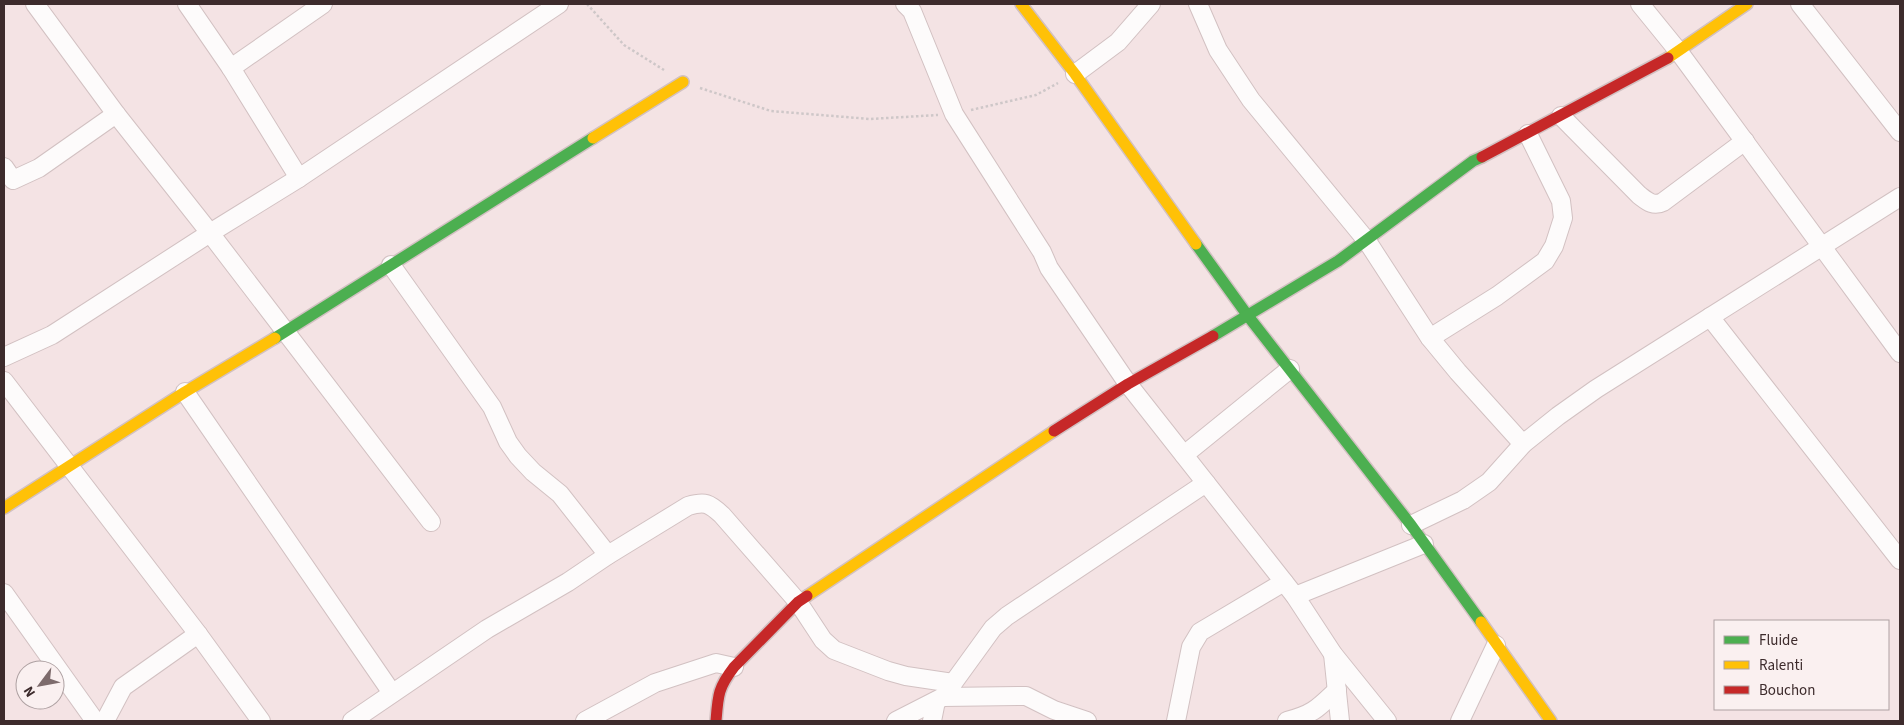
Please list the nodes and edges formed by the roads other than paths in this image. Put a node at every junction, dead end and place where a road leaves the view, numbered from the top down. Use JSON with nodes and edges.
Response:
{"nodes":[{"id":1,"x":35,"y":4,"type":"edge"},
{"id":2,"x":323,"y":4,"type":"edge"},
{"id":3,"x":559,"y":4,"type":"edge"},
{"id":4,"x":906,"y":4,"type":"edge"},
{"id":5,"x":1021,"y":4,"type":"edge"},
{"id":6,"x":1151,"y":4,"type":"edge"},
{"id":7,"x":1198,"y":4,"type":"edge"},
{"id":8,"x":1640,"y":4,"type":"edge"},
{"id":9,"x":1747,"y":4,"type":"edge"},
{"id":10,"x":1800,"y":4,"type":"edge"},
{"id":11,"x":193,"y":8,"type":"edge"},
{"id":12,"x":1679,"y":52,"type":"junction"},
{"id":13,"x":231,"y":68,"type":"junction"},
{"id":14,"x":1075,"y":74,"type":"junction"},
{"id":15,"x":684,"y":82,"type":"road end"},
{"id":16,"x":116,"y":114,"type":"junction"},
{"id":17,"x":1562,"y":116,"type":"junction"},
{"id":18,"x":1900,"y":132,"type":"edge"},
{"id":19,"x":1528,"y":134,"type":"junction"},
{"id":20,"x":1745,"y":141,"type":"junction"},
{"id":21,"x":7,"y":178,"type":"edge"},
{"id":22,"x":299,"y":178,"type":"junction"},
{"id":23,"x":1900,"y":197,"type":"edge"},
{"id":24,"x":210,"y":233,"type":"junction"},
{"id":25,"x":1366,"y":241,"type":"junction"},
{"id":26,"x":1822,"y":247,"type":"junction"},
{"id":27,"x":391,"y":265,"type":"junction"},
{"id":28,"x":1248,"y":316,"type":"junction"},
{"id":29,"x":1710,"y":316,"type":"junction"},
{"id":30,"x":285,"y":332,"type":"junction"},
{"id":31,"x":1430,"y":338,"type":"junction"},
{"id":32,"x":1900,"y":353,"type":"edge"},
{"id":33,"x":4,"y":357,"type":"edge"},
{"id":34,"x":1290,"y":370,"type":"junction"},
{"id":35,"x":4,"y":381,"type":"edge"},
{"id":36,"x":1128,"y":384,"type":"junction"},
{"id":37,"x":185,"y":392,"type":"junction"},
{"id":38,"x":1523,"y":444,"type":"junction"},
{"id":39,"x":1184,"y":455,"type":"junction"},
{"id":40,"x":70,"y":466,"type":"junction"},
{"id":41,"x":1206,"y":483,"type":"junction"},
{"id":42,"x":4,"y":508,"type":"edge"},
{"id":43,"x":431,"y":522,"type":"dead end"},
{"id":44,"x":1411,"y":525,"type":"junction"},
{"id":45,"x":1424,"y":544,"type":"junction"},
{"id":46,"x":608,"y":555,"type":"junction"},
{"id":47,"x":1900,"y":560,"type":"edge"},
{"id":48,"x":1284,"y":582,"type":"junction"},
{"id":49,"x":4,"y":593,"type":"edge"},
{"id":50,"x":1294,"y":596,"type":"junction"},
{"id":51,"x":798,"y":602,"type":"junction"},
{"id":52,"x":198,"y":634,"type":"junction"},
{"id":53,"x":1496,"y":645,"type":"junction"},
{"id":54,"x":1333,"y":654,"type":"junction"},
{"id":55,"x":734,"y":667,"type":"junction"},
{"id":56,"x":954,"y":683,"type":"junction"},
{"id":57,"x":1337,"y":690,"type":"junction"},
{"id":58,"x":392,"y":693,"type":"junction"},
{"id":59,"x":939,"y":699,"type":"junction"},
{"id":60,"x":720,"y":717,"type":"edge"},
{"id":61,"x":95,"y":721,"type":"edge"},
{"id":62,"x":105,"y":721,"type":"edge"},
{"id":63,"x":261,"y":721,"type":"edge"},
{"id":64,"x":352,"y":721,"type":"edge"},
{"id":65,"x":585,"y":721,"type":"edge"},
{"id":66,"x":896,"y":721,"type":"edge"},
{"id":67,"x":932,"y":721,"type":"edge"},
{"id":68,"x":1087,"y":721,"type":"edge"},
{"id":69,"x":1176,"y":721,"type":"edge"},
{"id":70,"x":1287,"y":721,"type":"edge"},
{"id":71,"x":1340,"y":721,"type":"edge"},
{"id":72,"x":1386,"y":721,"type":"edge"},
{"id":73,"x":1460,"y":721,"type":"edge"},
{"id":74,"x":1551,"y":721,"type":"edge"}],
"edges":[{"from":1,"to":16,"type":"street"},
{"from":2,"to":13,"type":"street"},
{"from":3,"to":22,"type":"street"},
{"from":4,"to":36,"type":"street"},
{"from":5,"to":14,"type":"street"},
{"from":6,"to":14,"type":"street"},
{"from":7,"to":25,"type":"street"},
{"from":8,"to":12,"type":"street"},
{"from":9,"to":12,"type":"street"},
{"from":10,"to":18,"type":"street"},
{"from":11,"to":13,"type":"street"},
{"from":12,"to":17,"type":"street"},
{"from":12,"to":20,"type":"street"},
{"from":13,"to":22,"type":"street"},
{"from":14,"to":28,"type":"street"},
{"from":15,"to":27,"type":"street"},
{"from":16,"to":21,"type":"street"},
{"from":16,"to":24,"type":"street"},
{"from":17,"to":19,"type":"street"},
{"from":17,"to":20,"type":"street"},
{"from":19,"to":25,"type":"street"},
{"from":19,"to":31,"type":"street"},
{"from":20,"to":26,"type":"street"},
{"from":22,"to":24,"type":"street"},
{"from":23,"to":26,"type":"street"},
{"from":24,"to":30,"type":"street"},
{"from":24,"to":33,"type":"street"},
{"from":25,"to":28,"type":"street"},
{"from":25,"to":31,"type":"street"},
{"from":26,"to":29,"type":"street"},
{"from":26,"to":32,"type":"street"},
{"from":27,"to":30,"type":"street"},
{"from":27,"to":46,"type":"street"},
{"from":28,"to":34,"type":"street"},
{"from":28,"to":36,"type":"street"},
{"from":29,"to":38,"type":"street"},
{"from":29,"to":47,"type":"street"},
{"from":30,"to":37,"type":"street"},
{"from":30,"to":43,"type":"street"},
{"from":31,"to":38,"type":"street"},
{"from":34,"to":39,"type":"street"},
{"from":34,"to":44,"type":"street"},
{"from":35,"to":40,"type":"street"},
{"from":36,"to":39,"type":"street"},
{"from":36,"to":51,"type":"street"},
{"from":37,"to":40,"type":"street"},
{"from":37,"to":58,"type":"street"},
{"from":38,"to":44,"type":"street"},
{"from":39,"to":41,"type":"street"},
{"from":40,"to":42,"type":"street"},
{"from":40,"to":52,"type":"street"},
{"from":41,"to":48,"type":"street"},
{"from":41,"to":56,"type":"street"},
{"from":44,"to":45,"type":"street"},
{"from":45,"to":50,"type":"street"},
{"from":45,"to":53,"type":"street"},
{"from":46,"to":51,"type":"street"},
{"from":46,"to":58,"type":"street"},
{"from":48,"to":50,"type":"street"},
{"from":48,"to":69,"type":"street"},
{"from":49,"to":61,"type":"street"},
{"from":50,"to":54,"type":"street"},
{"from":51,"to":55,"type":"street"},
{"from":51,"to":56,"type":"street"},
{"from":52,"to":62,"type":"street"},
{"from":52,"to":63,"type":"street"},
{"from":53,"to":73,"type":"street"},
{"from":53,"to":74,"type":"street"},
{"from":54,"to":57,"type":"street"},
{"from":54,"to":72,"type":"street"},
{"from":55,"to":60,"type":"street"},
{"from":55,"to":65,"type":"street"},
{"from":56,"to":59,"type":"street"},
{"from":57,"to":70,"type":"street"},
{"from":57,"to":71,"type":"street"},
{"from":58,"to":64,"type":"street"},
{"from":59,"to":66,"type":"street"},
{"from":59,"to":67,"type":"street"},
{"from":59,"to":68,"type":"street"}]}
